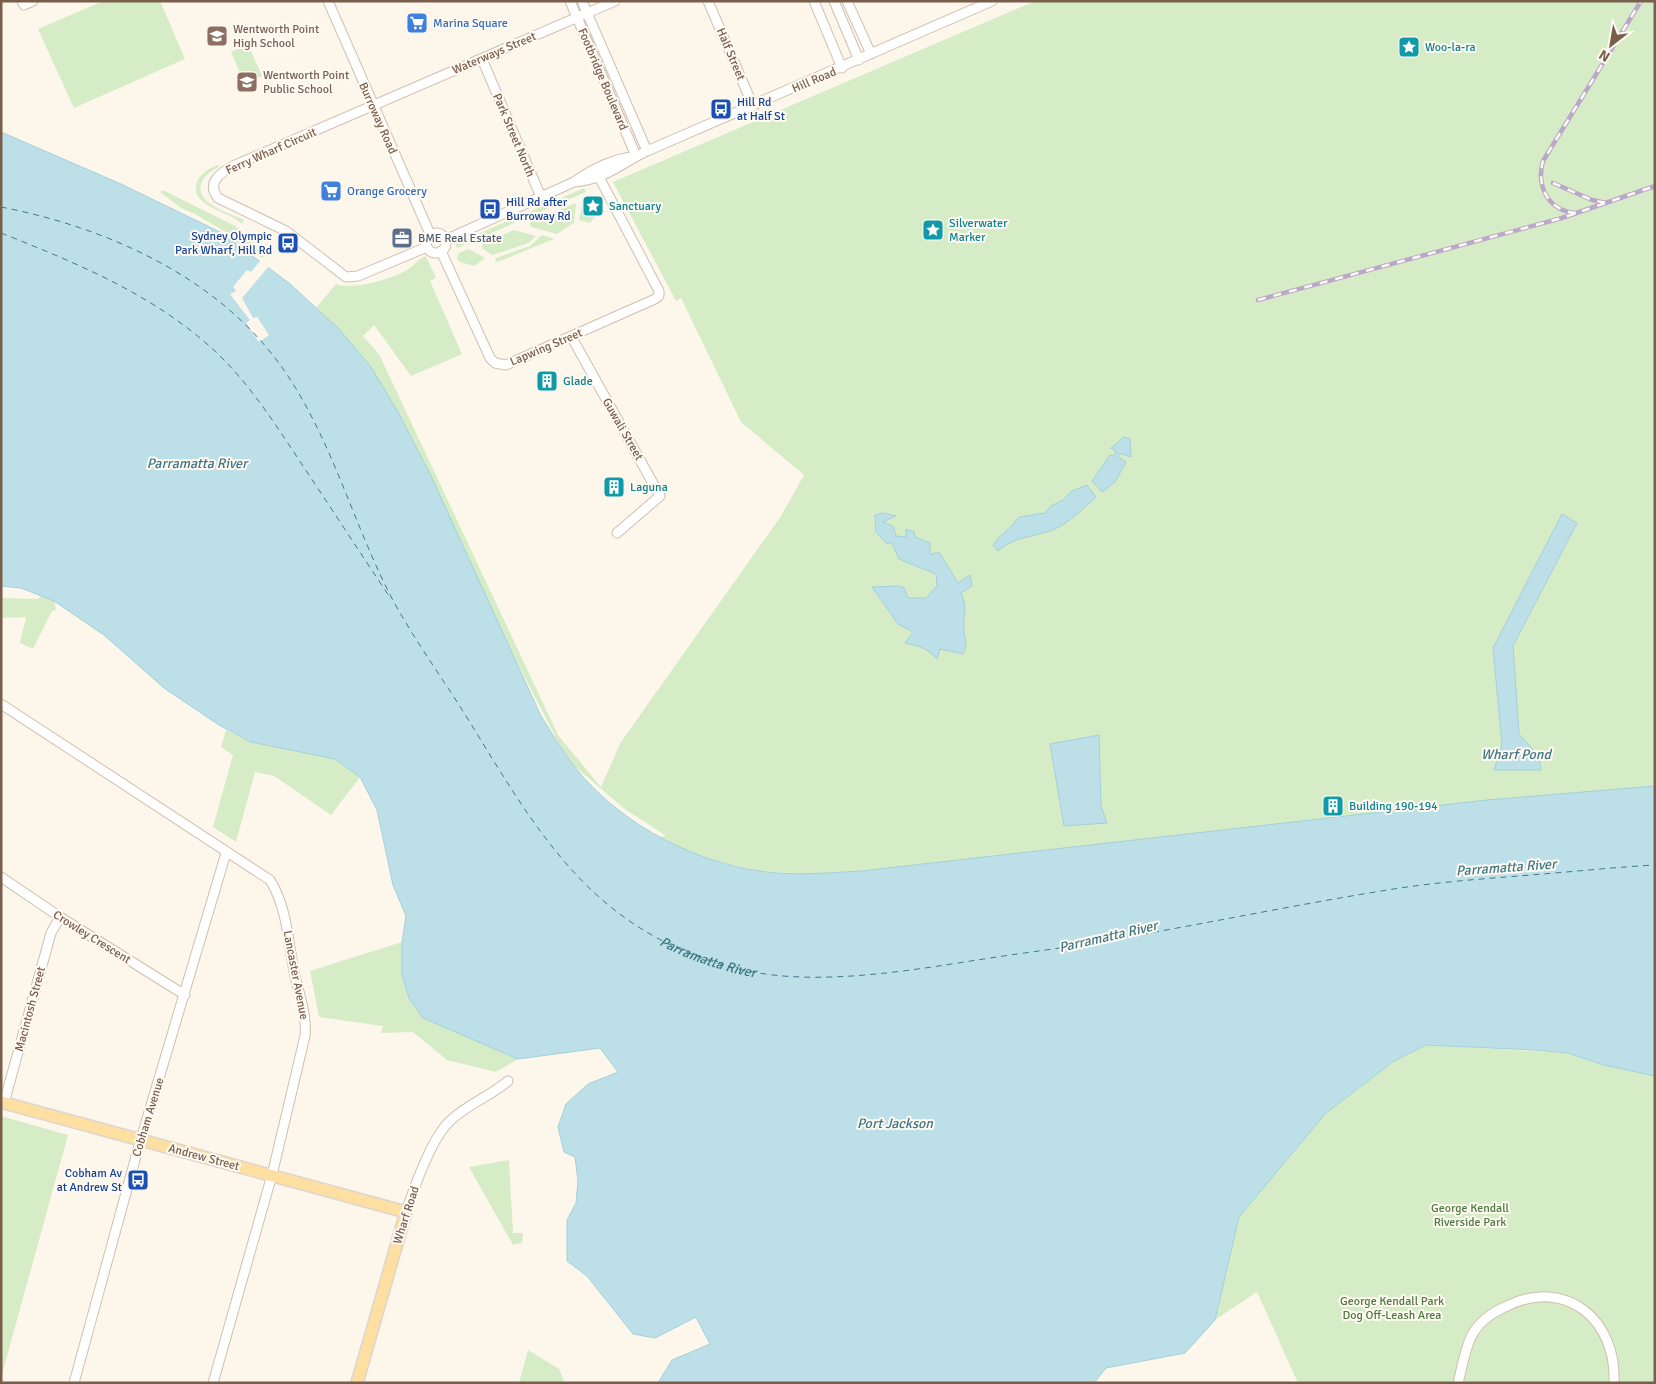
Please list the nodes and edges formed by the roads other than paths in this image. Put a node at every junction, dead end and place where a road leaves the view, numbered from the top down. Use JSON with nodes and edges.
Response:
{"nodes":[{"id":1,"x":22,"y":1,"type":"edge"},
{"id":2,"x":33,"y":1,"type":"edge"},
{"id":3,"x":328,"y":1,"type":"edge"},
{"id":4,"x":570,"y":1,"type":"edge"},
{"id":5,"x":582,"y":1,"type":"edge"},
{"id":6,"x":615,"y":1,"type":"edge"},
{"id":7,"x":708,"y":1,"type":"edge"},
{"id":8,"x":814,"y":1,"type":"edge"},
{"id":9,"x":834,"y":1,"type":"edge"},
{"id":10,"x":847,"y":1,"type":"edge"},
{"id":11,"x":992,"y":1,"type":"edge"},
{"id":12,"x":588,"y":13,"type":"junction"},
{"id":13,"x":577,"y":18,"type":"junction"},
{"id":14,"x":871,"y":54,"type":"junction"},
{"id":15,"x":482,"y":59,"type":"junction"},
{"id":16,"x":859,"y":60,"type":"junction"},
{"id":17,"x":842,"y":68,"type":"junction"},
{"id":18,"x":372,"y":106,"type":"junction"},
{"id":19,"x":753,"y":106,"type":"junction"},
{"id":20,"x":647,"y":151,"type":"junction"},
{"id":21,"x":636,"y":156,"type":"junction"},
{"id":22,"x":599,"y":177,"type":"junction"},
{"id":23,"x":574,"y":182,"type":"junction"},
{"id":24,"x":541,"y":197,"type":"junction"},
{"id":25,"x":430,"y":234,"type":"junction"},
{"id":26,"x":445,"y":240,"type":"junction"},
{"id":27,"x":427,"y":247,"type":"junction"},
{"id":28,"x":441,"y":251,"type":"junction"},
{"id":29,"x":571,"y":336,"type":"junction"},
{"id":30,"x":617,"y":533,"type":"dead end"},
{"id":31,"x":1,"y":704,"type":"edge"},
{"id":32,"x":226,"y":853,"type":"junction"},
{"id":33,"x":1,"y":877,"type":"edge"},
{"id":34,"x":60,"y":917,"type":"junction"},
{"id":35,"x":185,"y":994,"type":"junction"},
{"id":36,"x":508,"y":1081,"type":"dead end"},
{"id":37,"x":3,"y":1103,"type":"edge"},
{"id":38,"x":140,"y":1140,"type":"junction"},
{"id":39,"x":272,"y":1175,"type":"junction"},
{"id":40,"x":406,"y":1212,"type":"junction"},
{"id":41,"x":74,"y":1383,"type":"edge"},
{"id":42,"x":213,"y":1383,"type":"edge"},
{"id":43,"x":357,"y":1383,"type":"edge"},
{"id":44,"x":1458,"y":1383,"type":"edge"},
{"id":45,"x":1614,"y":1383,"type":"edge"}],
"edges":[{"from":1,"to":2,"type":"street"},
{"from":3,"to":18,"type":"street","name":"Burroway Road"},
{"from":4,"to":13,"type":"street","name":"Footbridge Boulevard"},
{"from":5,"to":12,"type":"street","name":"Footbridge Boulevard"},
{"from":6,"to":12,"type":"street","name":"Waterways Street"},
{"from":7,"to":19,"type":"street","name":"Half Street"},
{"from":8,"to":17,"type":"street"},
{"from":9,"to":16,"type":"street"},
{"from":10,"to":14,"type":"street"},
{"from":11,"to":14,"type":"street","name":"Hill Road"},
{"from":12,"to":13,"type":"street","name":"Waterways Street"},
{"from":12,"to":20,"type":"street","name":"Footbridge Boulevard"},
{"from":13,"to":15,"type":"street","name":"Waterways Street"},
{"from":13,"to":21,"type":"street","name":"Footbridge Boulevard"},
{"from":14,"to":16,"type":"street","name":"Hill Road"},
{"from":15,"to":18,"type":"street","name":"Waterways Street"},
{"from":15,"to":24,"type":"street","name":"Park Street North"},
{"from":16,"to":17,"type":"street","name":"Hill Road"},
{"from":17,"to":19,"type":"street","name":"Hill Road"},
{"from":18,"to":25,"type":"street","name":"Burroway Road"},
{"from":18,"to":27,"type":"street","name":"Ferry Wharf Circuit"},
{"from":19,"to":20,"type":"street","name":"Hill Road"},
{"from":20,"to":21,"type":"street","name":"Hill Road"},
{"from":21,"to":22,"type":"street","name":"Hill Road"},
{"from":21,"to":23,"type":"street","name":"Hill Road"},
{"from":22,"to":23,"type":"street","name":"Hill Road"},
{"from":22,"to":29,"type":"street","name":"Lapwing Street"},
{"from":23,"to":24,"type":"street","name":"Hill Road"},
{"from":24,"to":26,"type":"street","name":"Hill Road"},
{"from":25,"to":26,"type":"street"},
{"from":25,"to":27,"type":"street"},
{"from":26,"to":28,"type":"street"},
{"from":27,"to":28,"type":"street"},
{"from":28,"to":29,"type":"street","name":"Lapwing Street"},
{"from":29,"to":30,"type":"street","name":"Guwali Street"},
{"from":31,"to":32,"type":"street","name":"Lancaster Avenue"},
{"from":32,"to":35,"type":"street","name":"Cobham Avenue"},
{"from":32,"to":39,"type":"street","name":"Lancaster Avenue"},
{"from":33,"to":34,"type":"street","name":"Crowley Crescent"},
{"from":34,"to":35,"type":"street","name":"Crowley Crescent"},
{"from":34,"to":37,"type":"street","name":"Macintosh Street"},
{"from":35,"to":38,"type":"street","name":"Cobham Avenue"},
{"from":36,"to":40,"type":"street","name":"Wharf Road"},
{"from":37,"to":38,"type":"main road","name":"Andrew Street"},
{"from":38,"to":39,"type":"main road","name":"Andrew Street"},
{"from":38,"to":41,"type":"street","name":"Cobham Avenue"},
{"from":39,"to":40,"type":"main road","name":"Andrew Street"},
{"from":39,"to":42,"type":"street","name":"Lancaster Avenue"},
{"from":40,"to":43,"type":"main road","name":"Wharf Road"},
{"from":44,"to":45,"type":"street"}]}
